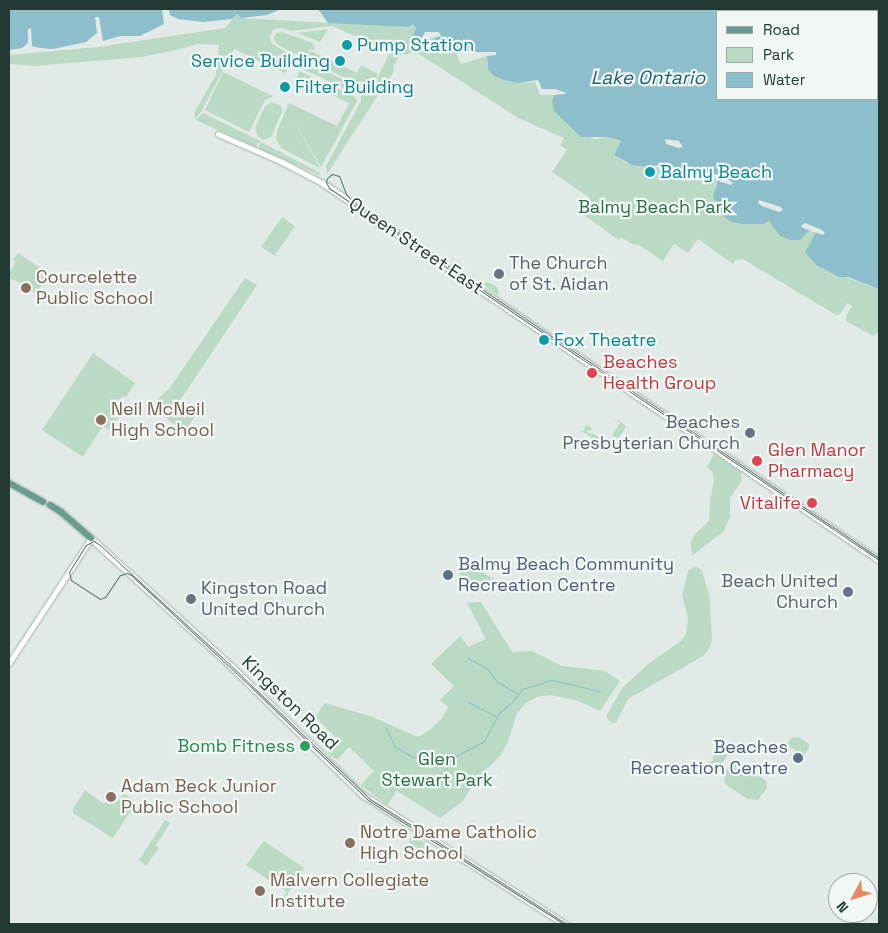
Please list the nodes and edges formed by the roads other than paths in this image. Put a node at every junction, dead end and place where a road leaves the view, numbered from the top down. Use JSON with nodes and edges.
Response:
{"nodes":[{"id":1,"x":218,"y":134,"type":"dead end"},
{"id":2,"x":324,"y":184,"type":"joint"},
{"id":3,"x":9,"y":483,"type":"edge"},
{"id":4,"x":43,"y":502,"type":"joint"},
{"id":5,"x":50,"y":505,"type":"joint"},
{"id":6,"x":91,"y":538,"type":"junction"},
{"id":7,"x":879,"y":560,"type":"edge"},
{"id":8,"x":9,"y":663,"type":"edge"},
{"id":9,"x":563,"y":924,"type":"edge"}],
"edges":[{"from":1,"to":2,"type":"street","name":"Queen Street East"},
{"from":2,"to":7,"type":"main road","name":"Queen Street East"},
{"from":3,"to":4,"type":"main road","name":"Kingston Road"},
{"from":4,"to":5,"type":"main road","name":"Kingston Road"},
{"from":5,"to":6,"type":"main road","name":"Kingston Road"},
{"from":6,"to":8,"type":"street"},
{"from":6,"to":9,"type":"main road","name":"Kingston Road"}]}
